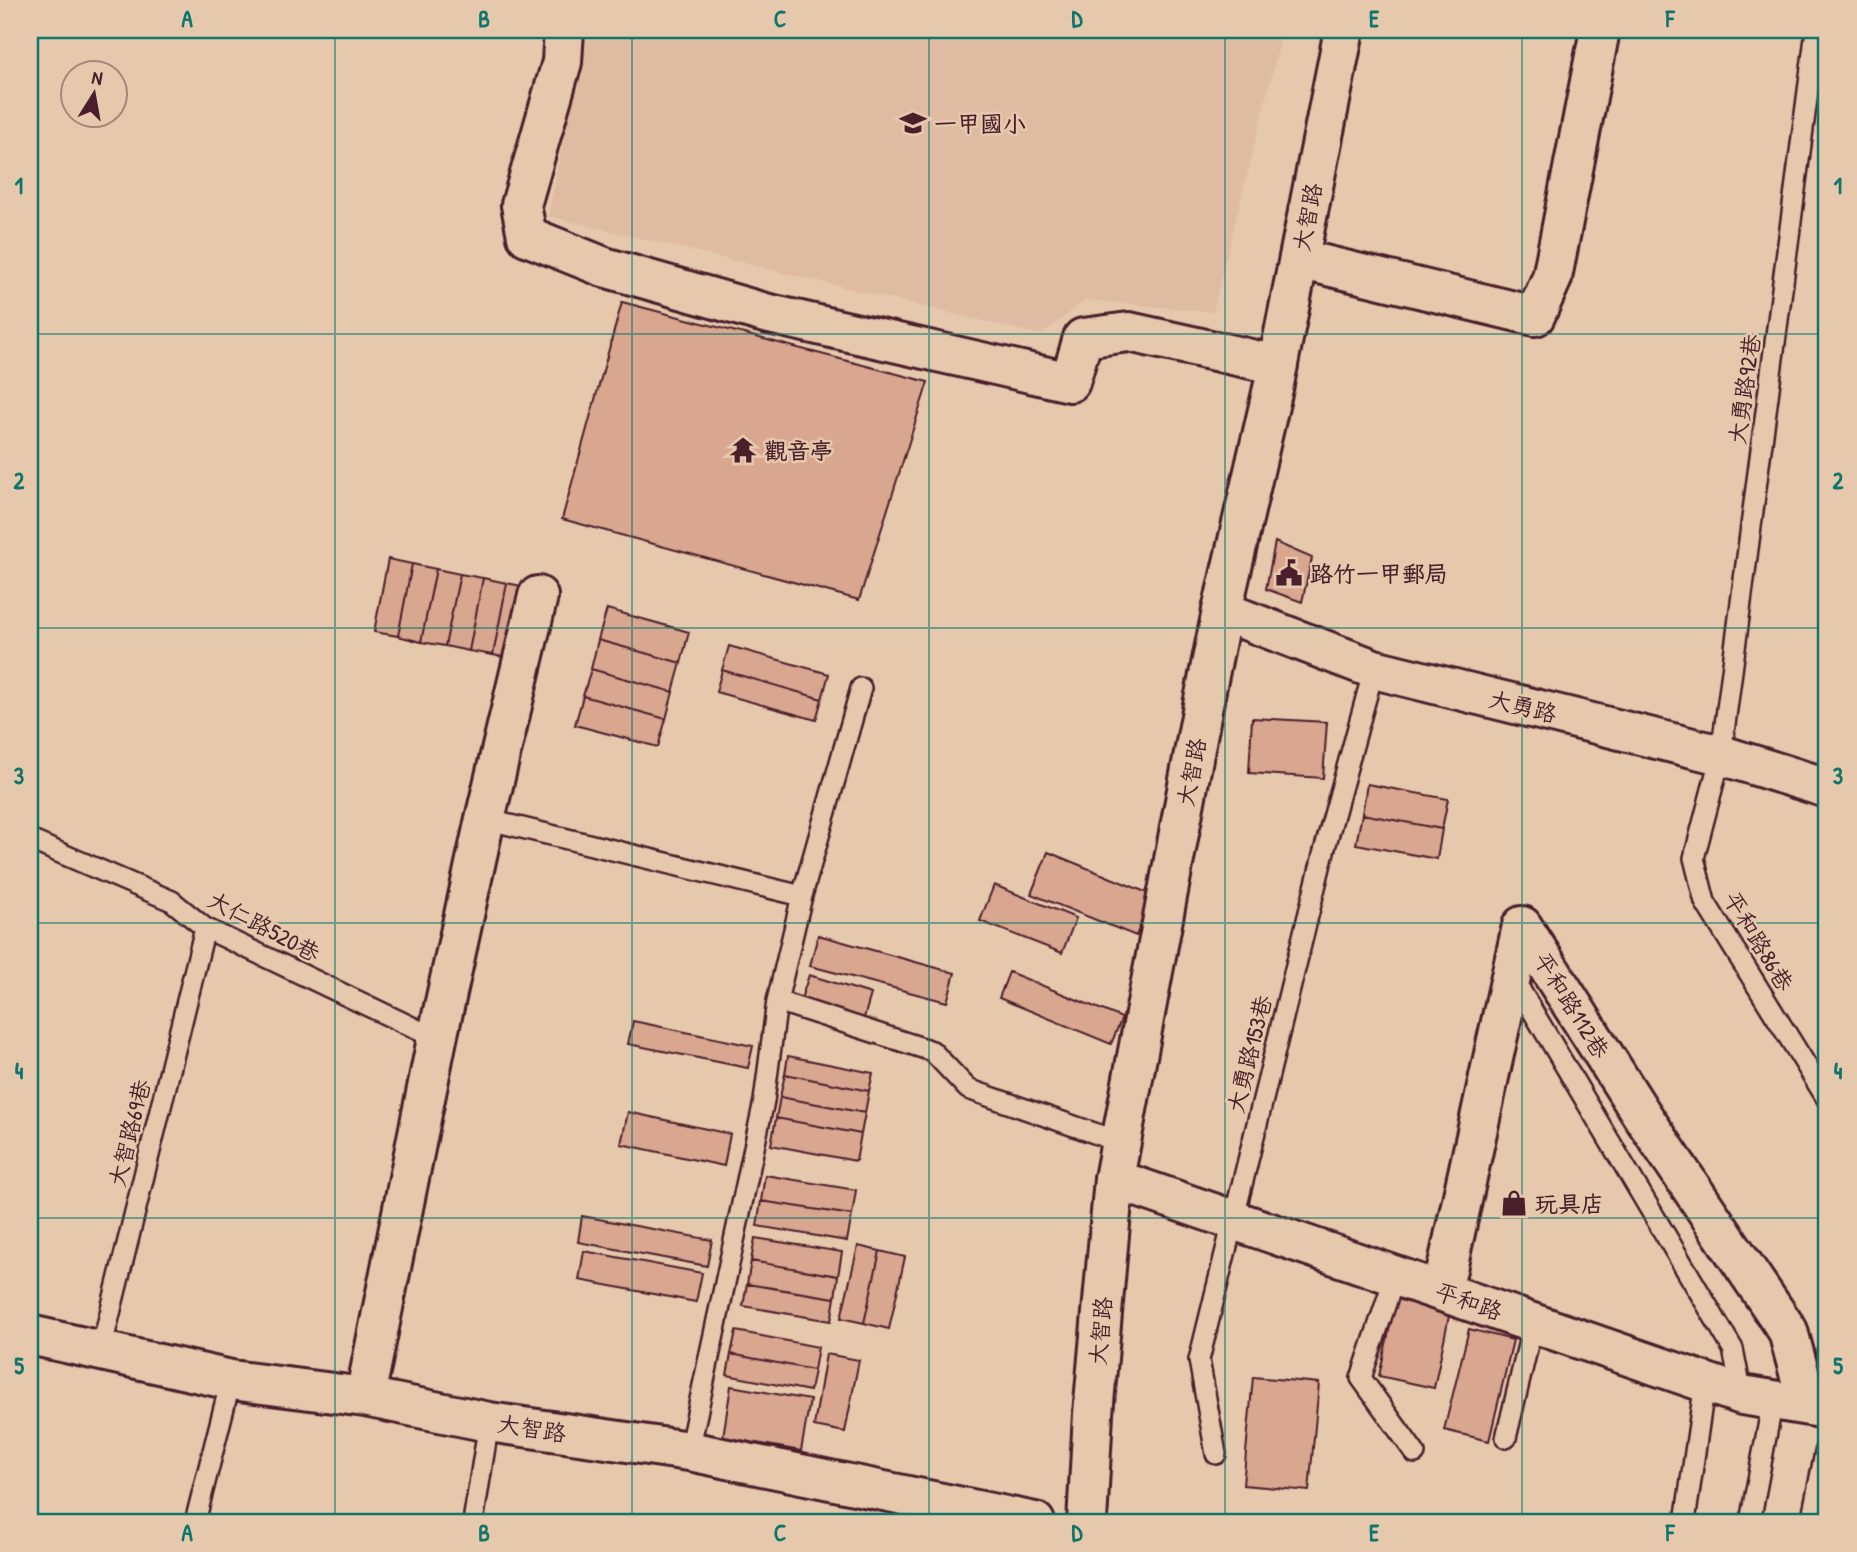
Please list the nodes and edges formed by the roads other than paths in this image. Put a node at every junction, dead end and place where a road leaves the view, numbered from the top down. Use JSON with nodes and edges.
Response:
{"nodes":[{"id":1,"x":564,"y":30,"type":"edge"},
{"id":2,"x":1344,"y":30,"type":"edge"},
{"id":3,"x":1600,"y":30,"type":"edge"},
{"id":4,"x":1816,"y":30,"type":"edge"},
{"id":5,"x":1299,"y":259,"type":"junction"},
{"id":6,"x":1278,"y":365,"type":"junction"},
{"id":7,"x":538,"y":596,"type":"dead end"},
{"id":8,"x":1222,"y":611,"type":"junction"},
{"id":9,"x":1374,"y":669,"type":"junction"},
{"id":10,"x":861,"y":688,"type":"dead end"},
{"id":11,"x":1721,"y":755,"type":"junction"},
{"id":12,"x":1827,"y":789,"type":"edge"},
{"id":13,"x":485,"y":819,"type":"junction"},
{"id":14,"x":30,"y":840,"type":"edge"},
{"id":15,"x":802,"y":896,"type":"junction"},
{"id":16,"x":205,"y":928,"type":"junction"},
{"id":17,"x":1510,"y":972,"type":"junction"},
{"id":18,"x":777,"y":1002,"type":"junction"},
{"id":19,"x":437,"y":1039,"type":"junction"},
{"id":20,"x":1827,"y":1099,"type":"edge"},
{"id":21,"x":1120,"y":1142,"type":"junction"},
{"id":22,"x":1114,"y":1179,"type":"junction"},
{"id":23,"x":1233,"y":1222,"type":"junction"},
{"id":24,"x":1395,"y":1276,"type":"junction"},
{"id":25,"x":1441,"y":1292,"type":"junction"},
{"id":26,"x":1533,"y":1324,"type":"junction"},
{"id":27,"x":30,"y":1335,"type":"edge"},
{"id":28,"x":100,"y":1350,"type":"junction"},
{"id":29,"x":231,"y":1380,"type":"junction"},
{"id":30,"x":1705,"y":1382,"type":"junction"},
{"id":31,"x":365,"y":1397,"type":"junction"},
{"id":32,"x":1787,"y":1403,"type":"edge"},
{"id":33,"x":489,"y":1422,"type":"junction"},
{"id":34,"x":1506,"y":1438,"type":"dead end"},
{"id":35,"x":1827,"y":1443,"type":"edge"},
{"id":36,"x":689,"y":1451,"type":"junction"},
{"id":37,"x":1415,"y":1453,"type":"dead end"},
{"id":38,"x":1216,"y":1454,"type":"dead end"},
{"id":39,"x":195,"y":1522,"type":"edge"},
{"id":40,"x":473,"y":1522,"type":"edge"},
{"id":41,"x":1035,"y":1522,"type":"edge"},
{"id":42,"x":1087,"y":1522,"type":"edge"},
{"id":43,"x":1685,"y":1522,"type":"edge"},
{"id":44,"x":1750,"y":1522,"type":"edge"},
{"id":45,"x":1811,"y":1522,"type":"edge"}],
"edges":[{"from":1,"to":6,"type":"street"},
{"from":2,"to":5,"type":"street","name":"大智路"},
{"from":3,"to":5,"type":"street"},
{"from":4,"to":11,"type":"lane","name":"大勇路92巷"},
{"from":5,"to":6,"type":"street","name":"大智路"},
{"from":6,"to":8,"type":"street","name":"大智路"},
{"from":7,"to":13,"type":"street"},
{"from":8,"to":9,"type":"street","name":"大勇路"},
{"from":8,"to":21,"type":"street","name":"大智路"},
{"from":9,"to":11,"type":"street","name":"大勇路"},
{"from":9,"to":23,"type":"lane","name":"大勇路153巷"},
{"from":10,"to":15,"type":"lane"},
{"from":11,"to":12,"type":"street","name":"大勇路"},
{"from":11,"to":20,"type":"lane","name":"平和路86巷"},
{"from":13,"to":15,"type":"lane"},
{"from":13,"to":19,"type":"street"},
{"from":14,"to":16,"type":"lane","name":"大仁路520巷"},
{"from":15,"to":18,"type":"lane"},
{"from":16,"to":19,"type":"lane","name":"大仁路520巷"},
{"from":16,"to":28,"type":"lane","name":"大智路69巷"},
{"from":17,"to":25,"type":"street","name":"平和路112巷"},
{"from":17,"to":32,"type":"lane"},
{"from":17,"to":32,"type":"street","name":"平和路112巷"},
{"from":18,"to":21,"type":"lane"},
{"from":18,"to":36,"type":"lane"},
{"from":19,"to":31,"type":"street"},
{"from":21,"to":22,"type":"street","name":"大智路"},
{"from":22,"to":23,"type":"street","name":"平和路"},
{"from":22,"to":42,"type":"street","name":"大智路"},
{"from":23,"to":24,"type":"street","name":"平和路"},
{"from":23,"to":38,"type":"lane","name":"大勇路153巷"},
{"from":24,"to":25,"type":"street","name":"平和路"},
{"from":24,"to":37,"type":"lane"},
{"from":25,"to":26,"type":"street","name":"平和路"},
{"from":26,"to":30,"type":"street","name":"平和路"},
{"from":26,"to":34,"type":"lane"},
{"from":27,"to":28,"type":"street","name":"大智路"},
{"from":28,"to":29,"type":"street","name":"大智路"},
{"from":29,"to":31,"type":"street","name":"大智路"},
{"from":29,"to":39,"type":"lane"},
{"from":30,"to":32,"type":"street","name":"平和路"},
{"from":30,"to":43,"type":"lane"},
{"from":31,"to":33,"type":"street","name":"大智路"},
{"from":32,"to":44,"type":"lane"},
{"from":33,"to":36,"type":"street","name":"大智路"},
{"from":33,"to":40,"type":"lane"},
{"from":35,"to":45,"type":"lane"},
{"from":36,"to":41,"type":"street","name":"大智路"}]}
